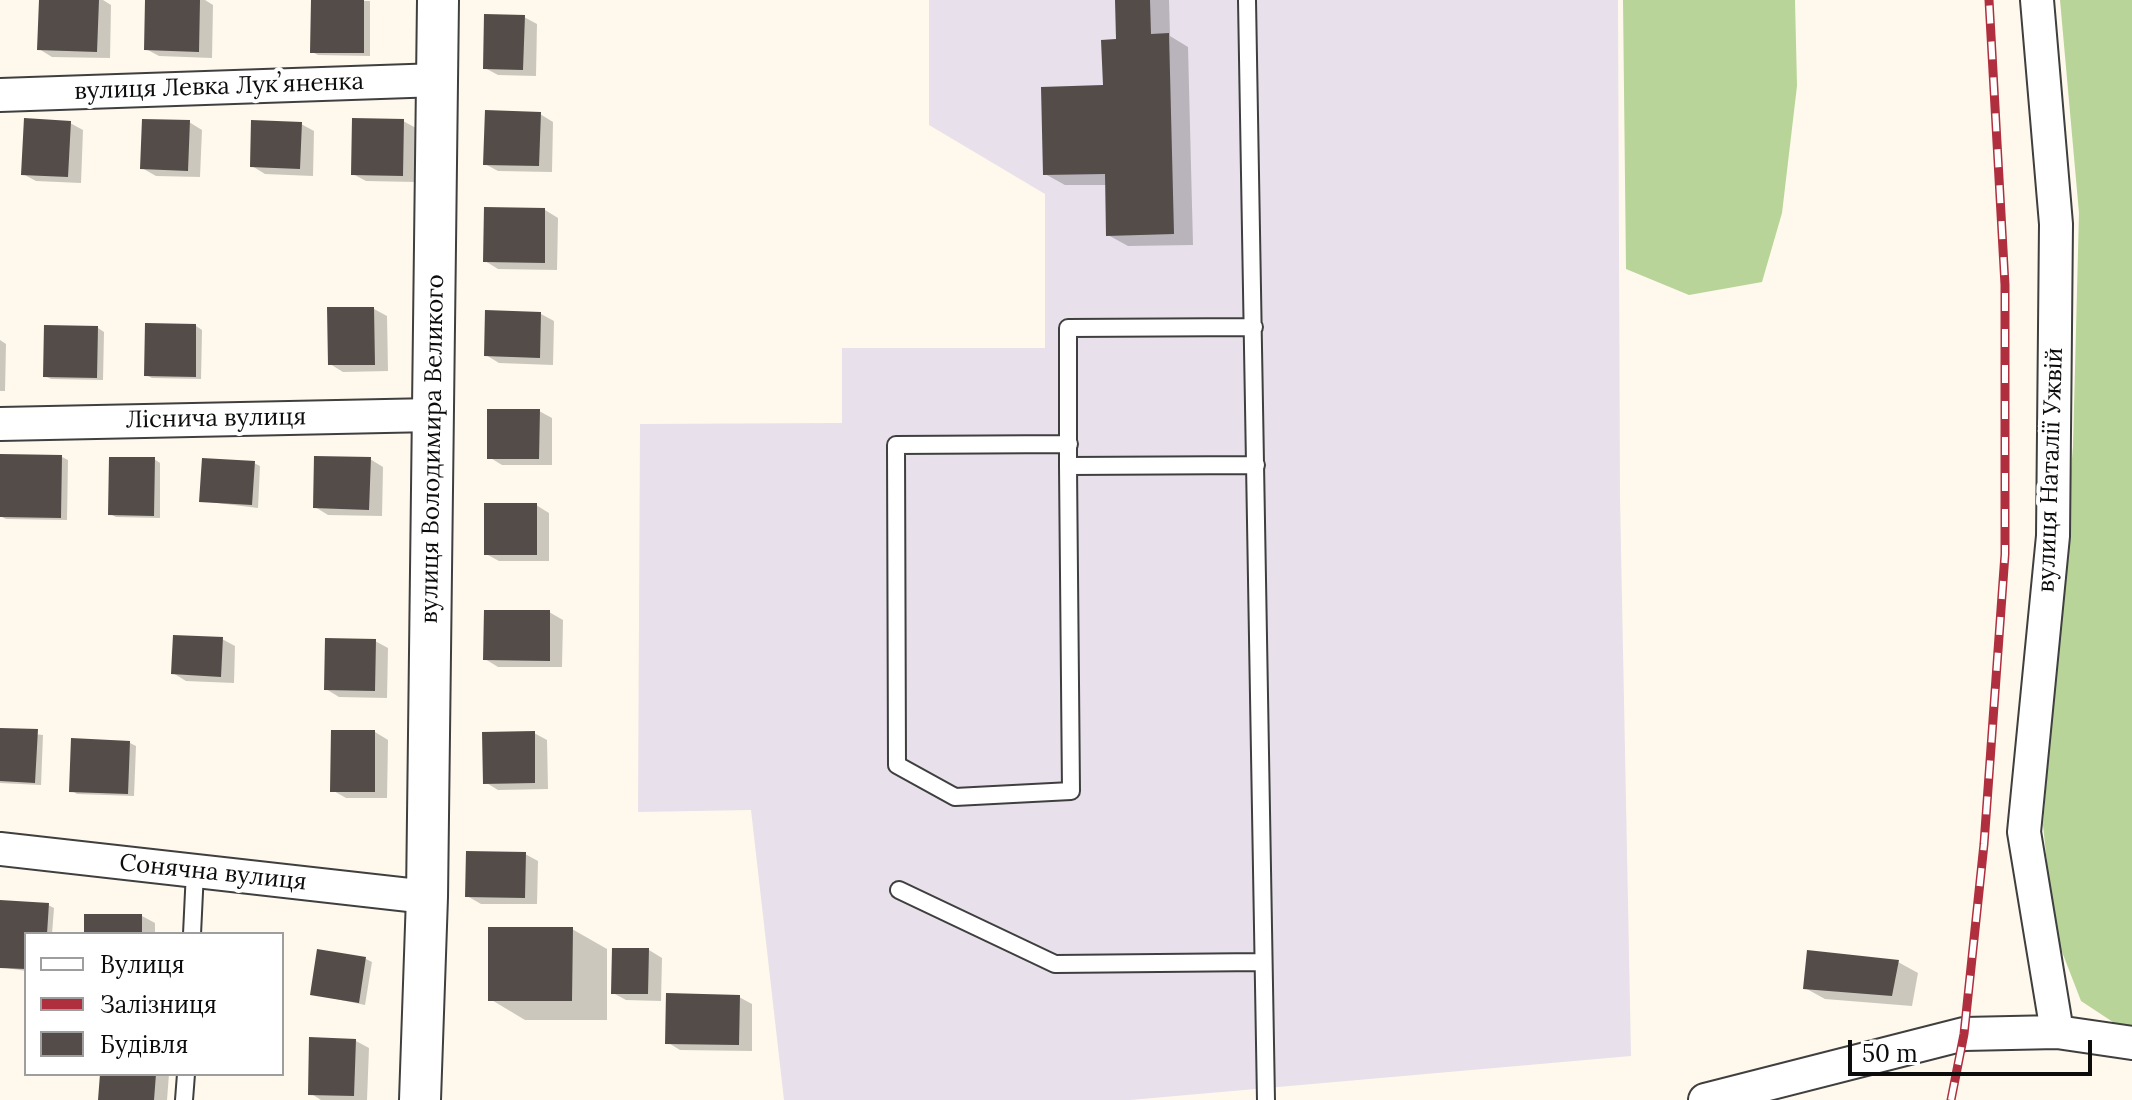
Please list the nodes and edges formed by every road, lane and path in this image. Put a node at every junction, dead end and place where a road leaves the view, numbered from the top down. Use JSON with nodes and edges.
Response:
{"nodes":[{"id":1,"x":438,"y":0,"type":"edge"},
{"id":2,"x":1247,"y":0,"type":"edge"},
{"id":3,"x":2037,"y":0,"type":"edge"},
{"id":4,"x":439,"y":80,"type":"junction"},
{"id":5,"x":0,"y":95,"type":"edge"},
{"id":6,"x":1254,"y":327,"type":"junction"},
{"id":7,"x":433,"y":415,"type":"junction"},
{"id":8,"x":0,"y":424,"type":"edge"},
{"id":9,"x":1069,"y":444,"type":"junction"},
{"id":10,"x":1256,"y":465,"type":"junction"},
{"id":11,"x":1068,"y":466,"type":"junction"},
{"id":12,"x":0,"y":849,"type":"edge"},
{"id":13,"x":195,"y":871,"type":"junction"},
{"id":14,"x":899,"y":890,"type":"dead end"},
{"id":15,"x":427,"y":897,"type":"junction"},
{"id":16,"x":192,"y":932,"type":"edge"},
{"id":17,"x":1262,"y":962,"type":"junction"},
{"id":18,"x":2057,"y":1032,"type":"junction"},
{"id":19,"x":2132,"y":1043,"type":"edge"},
{"id":20,"x":186,"y":1076,"type":"edge"},
{"id":21,"x":184,"y":1100,"type":"edge"},
{"id":22,"x":420,"y":1100,"type":"edge"},
{"id":23,"x":1266,"y":1100,"type":"edge"},
{"id":24,"x":1705,"y":1100,"type":"edge"}],
"edges":[{"from":1,"to":4,"type":"street","name":"вулиця Володимира Великого"},
{"from":2,"to":6,"type":"lane"},
{"from":3,"to":18,"type":"street","name":"вулиця Наталії Ужвій"},
{"from":4,"to":5,"type":"street","name":"вулиця Левка Лукʼяненка"},
{"from":4,"to":7,"type":"street","name":"вулиця Володимира Великого"},
{"from":6,"to":9,"type":"lane"},
{"from":6,"to":10,"type":"lane"},
{"from":7,"to":8,"type":"street","name":"Ліснича вулиця"},
{"from":7,"to":15,"type":"street","name":"вулиця Володимира Великого"},
{"from":9,"to":11,"type":"lane"},
{"from":9,"to":11,"type":"lane"},
{"from":10,"to":11,"type":"lane"},
{"from":10,"to":17,"type":"lane"},
{"from":12,"to":13,"type":"street","name":"Сонячна вулиця"},
{"from":13,"to":15,"type":"street","name":"Сонячна вулиця"},
{"from":13,"to":16,"type":"lane"},
{"from":14,"to":17,"type":"lane"},
{"from":15,"to":22,"type":"street","name":"вулиця Володимира Великого"},
{"from":17,"to":23,"type":"lane"},
{"from":18,"to":19,"type":"street"},
{"from":18,"to":24,"type":"street"},
{"from":20,"to":21,"type":"lane"}]}
